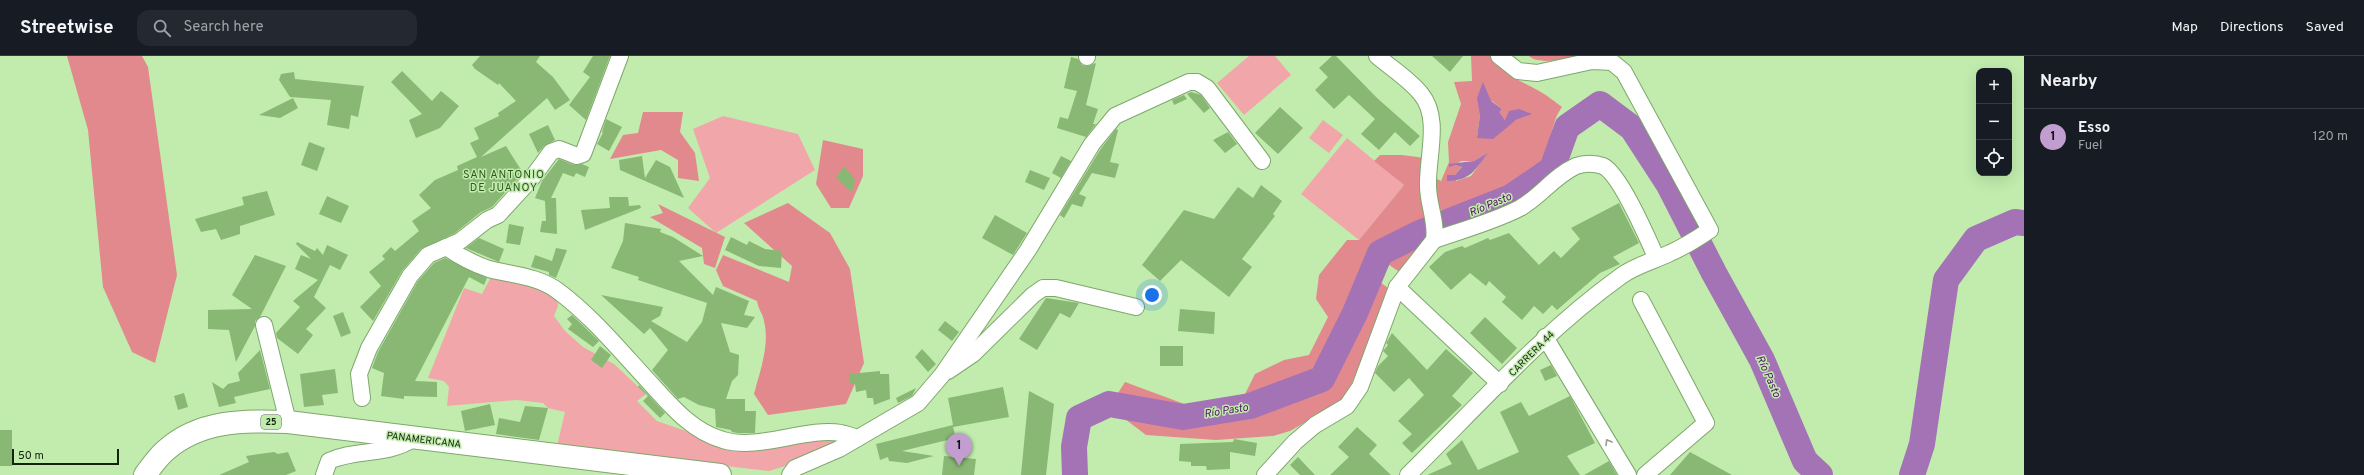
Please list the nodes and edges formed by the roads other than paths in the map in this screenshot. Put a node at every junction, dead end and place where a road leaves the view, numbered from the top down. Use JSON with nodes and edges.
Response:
{"nodes":[{"id":1,"x":620,"y":56,"type":"edge"},
{"id":2,"x":1377,"y":56,"type":"edge"},
{"id":3,"x":1499,"y":56,"type":"edge"},
{"id":4,"x":1262,"y":160,"type":"dead end"},
{"id":5,"x":1435,"y":236,"type":"junction"},
{"id":6,"x":446,"y":247,"type":"junction"},
{"id":7,"x":1663,"y":255,"type":"junction"},
{"id":8,"x":1397,"y":287,"type":"junction"},
{"id":9,"x":1641,"y":300,"type":"dead end"},
{"id":10,"x":1136,"y":307,"type":"dead end"},
{"id":11,"x":264,"y":325,"type":"dead end"},
{"id":12,"x":1545,"y":337,"type":"junction"},
{"id":13,"x":942,"y":375,"type":"junction"},
{"id":14,"x":1500,"y":384,"type":"junction"},
{"id":15,"x":362,"y":398,"type":"dead end"},
{"id":16,"x":288,"y":422,"type":"junction"},
{"id":17,"x":415,"y":438,"type":"junction"},
{"id":18,"x":858,"y":438,"type":"junction"},
{"id":19,"x":144,"y":475,"type":"edge"},
{"id":20,"x":324,"y":475,"type":"edge"},
{"id":21,"x":715,"y":475,"type":"edge"},
{"id":22,"x":790,"y":475,"type":"edge"},
{"id":23,"x":1265,"y":475,"type":"edge"},
{"id":24,"x":1408,"y":475,"type":"edge"},
{"id":25,"x":1628,"y":475,"type":"edge"},
{"id":26,"x":1645,"y":475,"type":"edge"}],
"edges":[{"from":1,"to":6,"type":"street"},
{"from":2,"to":5,"type":"street"},
{"from":3,"to":7,"type":"street","name":"CARRERA 44"},
{"from":4,"to":13,"type":"street"},
{"from":5,"to":7,"type":"street"},
{"from":5,"to":8,"type":"street"},
{"from":6,"to":15,"type":"street"},
{"from":6,"to":18,"type":"street"},
{"from":7,"to":12,"type":"street","name":"CARRERA 44"},
{"from":8,"to":14,"type":"street"},
{"from":8,"to":23,"type":"street"},
{"from":9,"to":26,"type":"street"},
{"from":10,"to":13,"type":"street"},
{"from":11,"to":16,"type":"street"},
{"from":12,"to":14,"type":"street","name":"CARRERA 44"},
{"from":25,"to":12,"type":"street","one_way":true},
{"from":13,"to":18,"type":"street"},
{"from":14,"to":24,"type":"street","name":"CARRERA 44"},
{"from":16,"to":17,"type":"main road","name":"PANAMERICANA","number":"25"},
{"from":16,"to":19,"type":"main road","name":"PANAMERICANA","number":"25"},
{"from":17,"to":20,"type":"street"},
{"from":17,"to":21,"type":"main road","name":"PANAMERICANA"},
{"from":18,"to":22,"type":"street"}]}
